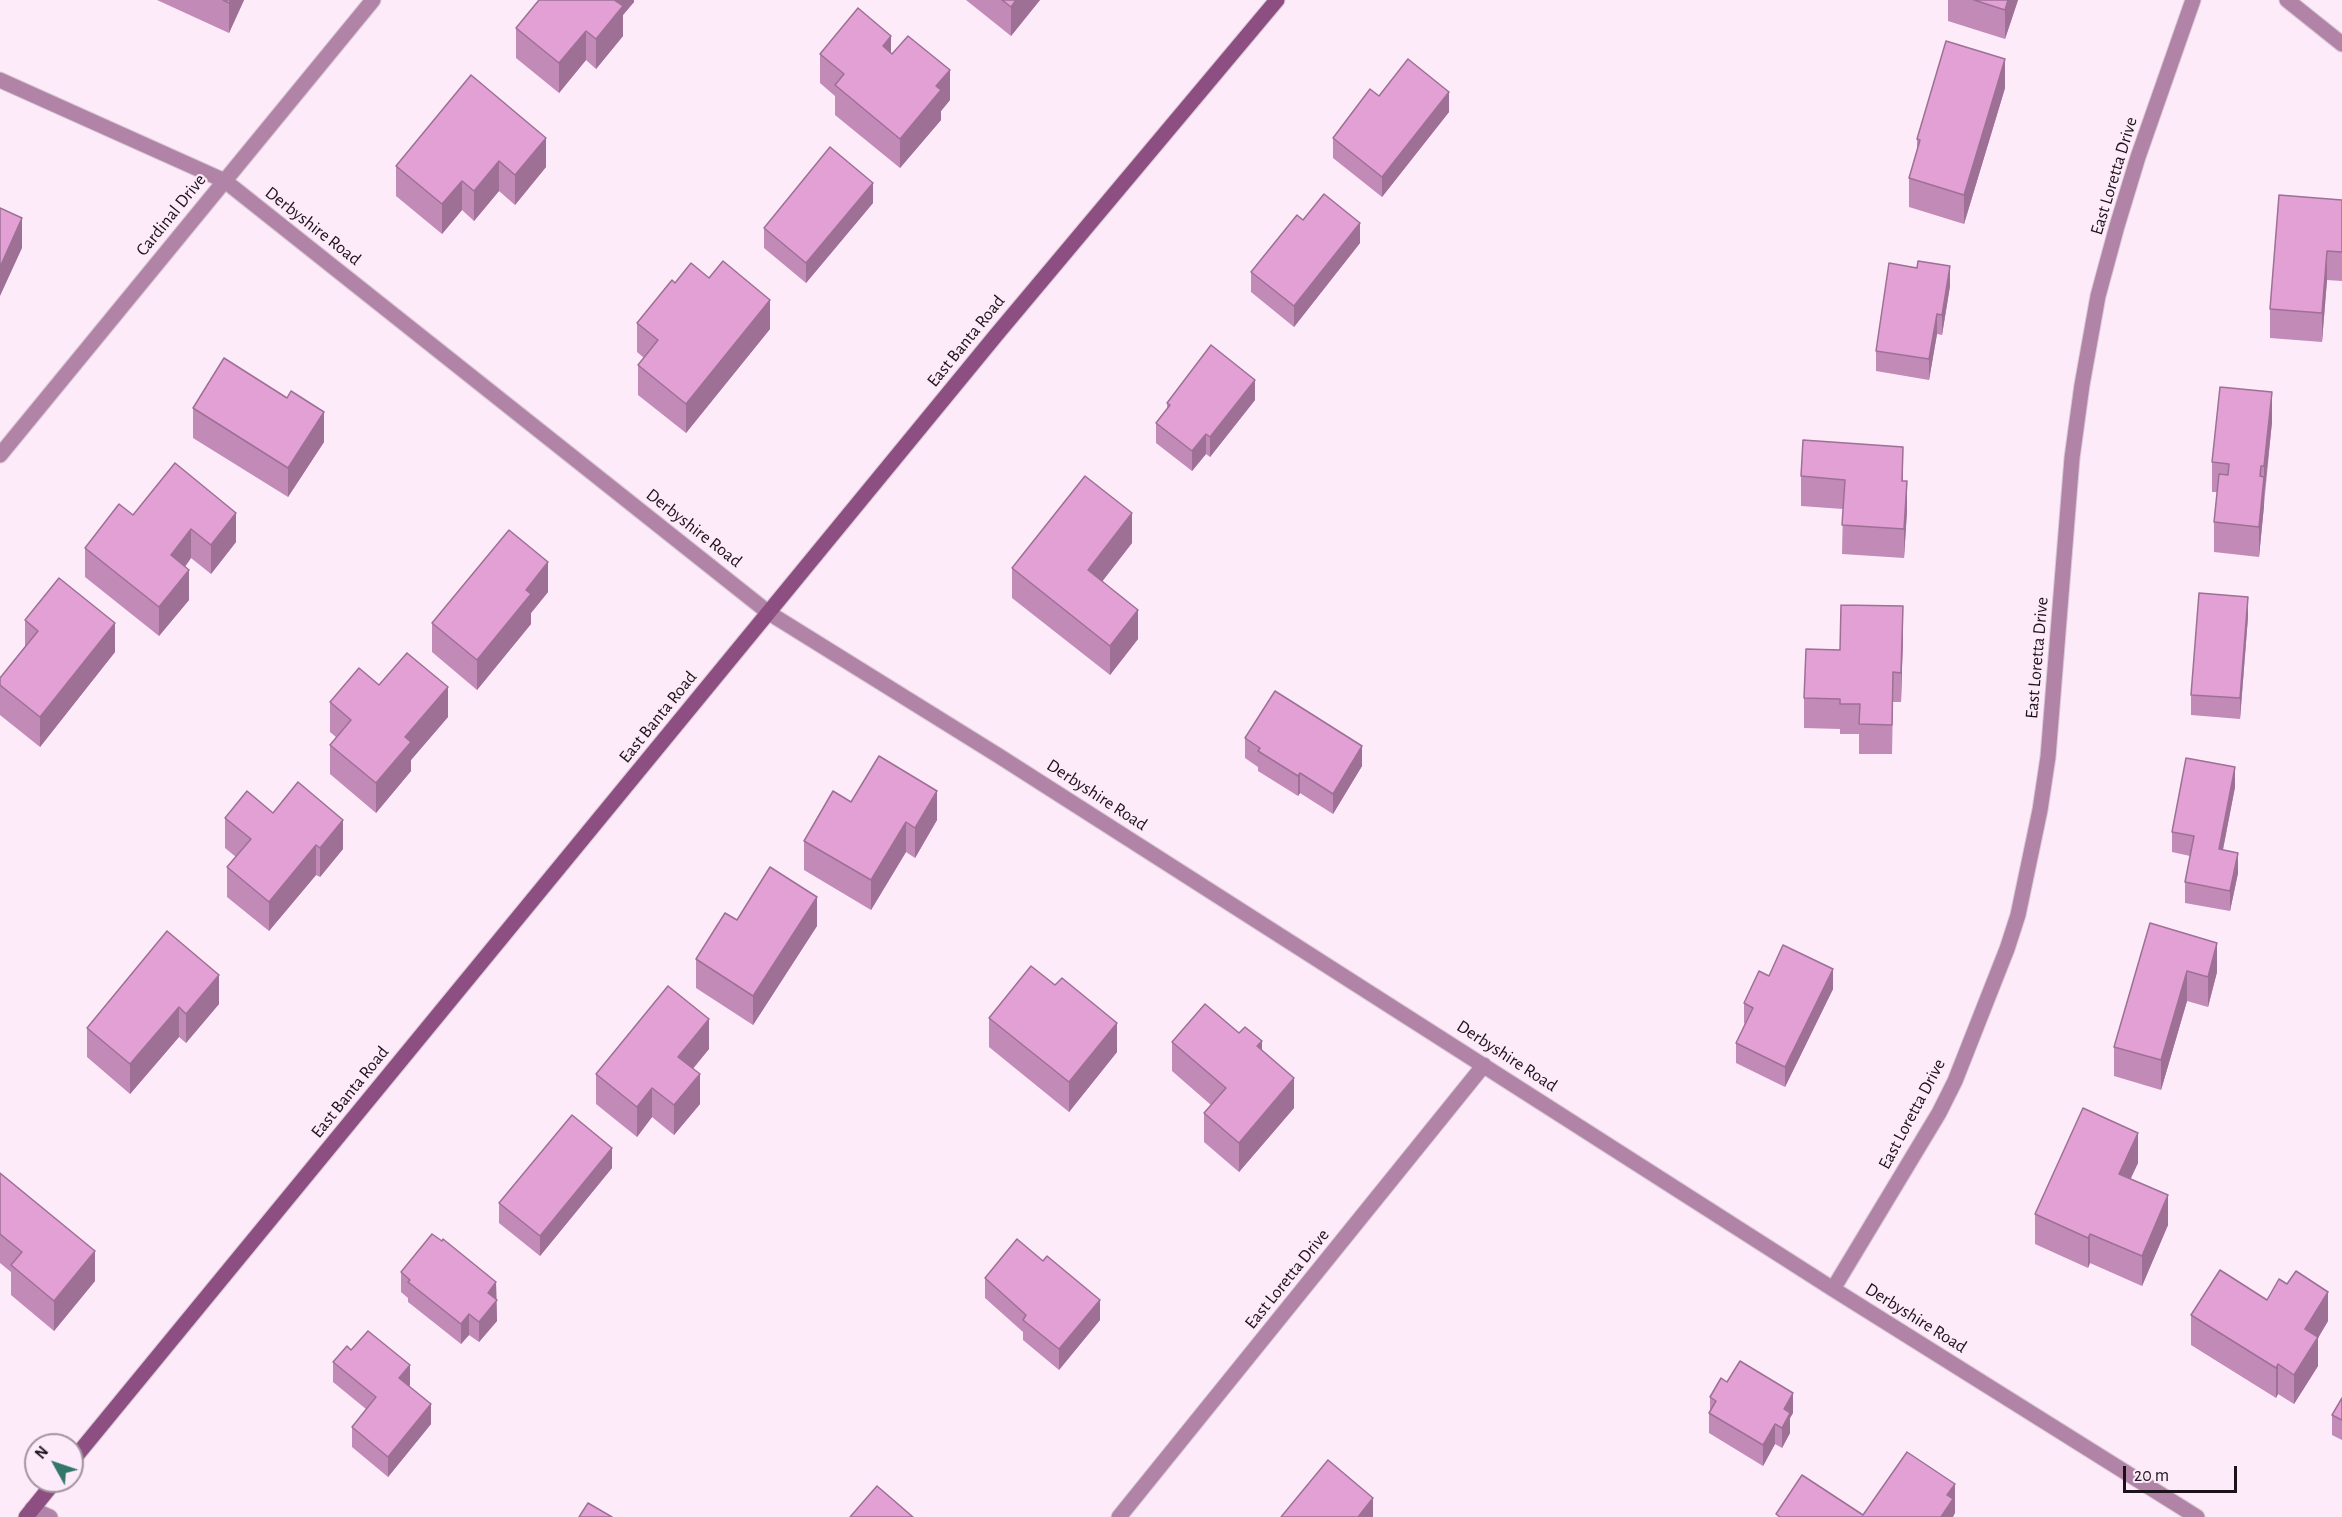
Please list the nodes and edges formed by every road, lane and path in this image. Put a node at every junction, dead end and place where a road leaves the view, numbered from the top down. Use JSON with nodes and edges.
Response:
{"nodes":[{"id":1,"x":373,"y":0,"type":"edge"},
{"id":2,"x":1277,"y":0,"type":"edge"},
{"id":3,"x":2193,"y":0,"type":"edge"},
{"id":4,"x":2287,"y":0,"type":"edge"},
{"id":5,"x":2342,"y":44,"type":"edge"},
{"id":6,"x":0,"y":80,"type":"edge"},
{"id":7,"x":225,"y":181,"type":"junction"},
{"id":8,"x":0,"y":455,"type":"edge"},
{"id":9,"x":770,"y":613,"type":"junction"},
{"id":10,"x":1484,"y":1065,"type":"junction"},
{"id":11,"x":1833,"y":1289,"type":"junction"},
{"id":12,"x":84,"y":1446,"type":"edge"},
{"id":13,"x":45,"y":1493,"type":"edge"},
{"id":14,"x":29,"y":1513,"type":"edge"},
{"id":15,"x":50,"y":1517,"type":"edge"},
{"id":16,"x":1119,"y":1517,"type":"edge"},
{"id":17,"x":2197,"y":1517,"type":"edge"}],
"edges":[{"from":1,"to":7,"type":"street","name":"Cardinal Drive"},
{"from":2,"to":9,"type":"street","name":"East Banta Road"},
{"from":3,"to":11,"type":"street","name":"East Loretta Drive"},
{"from":4,"to":5,"type":"street"},
{"from":6,"to":7,"type":"street","name":"Derbyshire Road"},
{"from":7,"to":8,"type":"street","name":"Cardinal Drive"},
{"from":7,"to":9,"type":"street","name":"Derbyshire Road"},
{"from":9,"to":10,"type":"street","name":"Derbyshire Road"},
{"from":9,"to":12,"type":"street","name":"East Banta Road"},
{"from":10,"to":11,"type":"street","name":"Derbyshire Road"},
{"from":10,"to":16,"type":"street","name":"East Loretta Drive"},
{"from":11,"to":17,"type":"street","name":"Derbyshire Road"},
{"from":13,"to":14,"type":"street"},
{"from":14,"to":15,"type":"street"}]}
